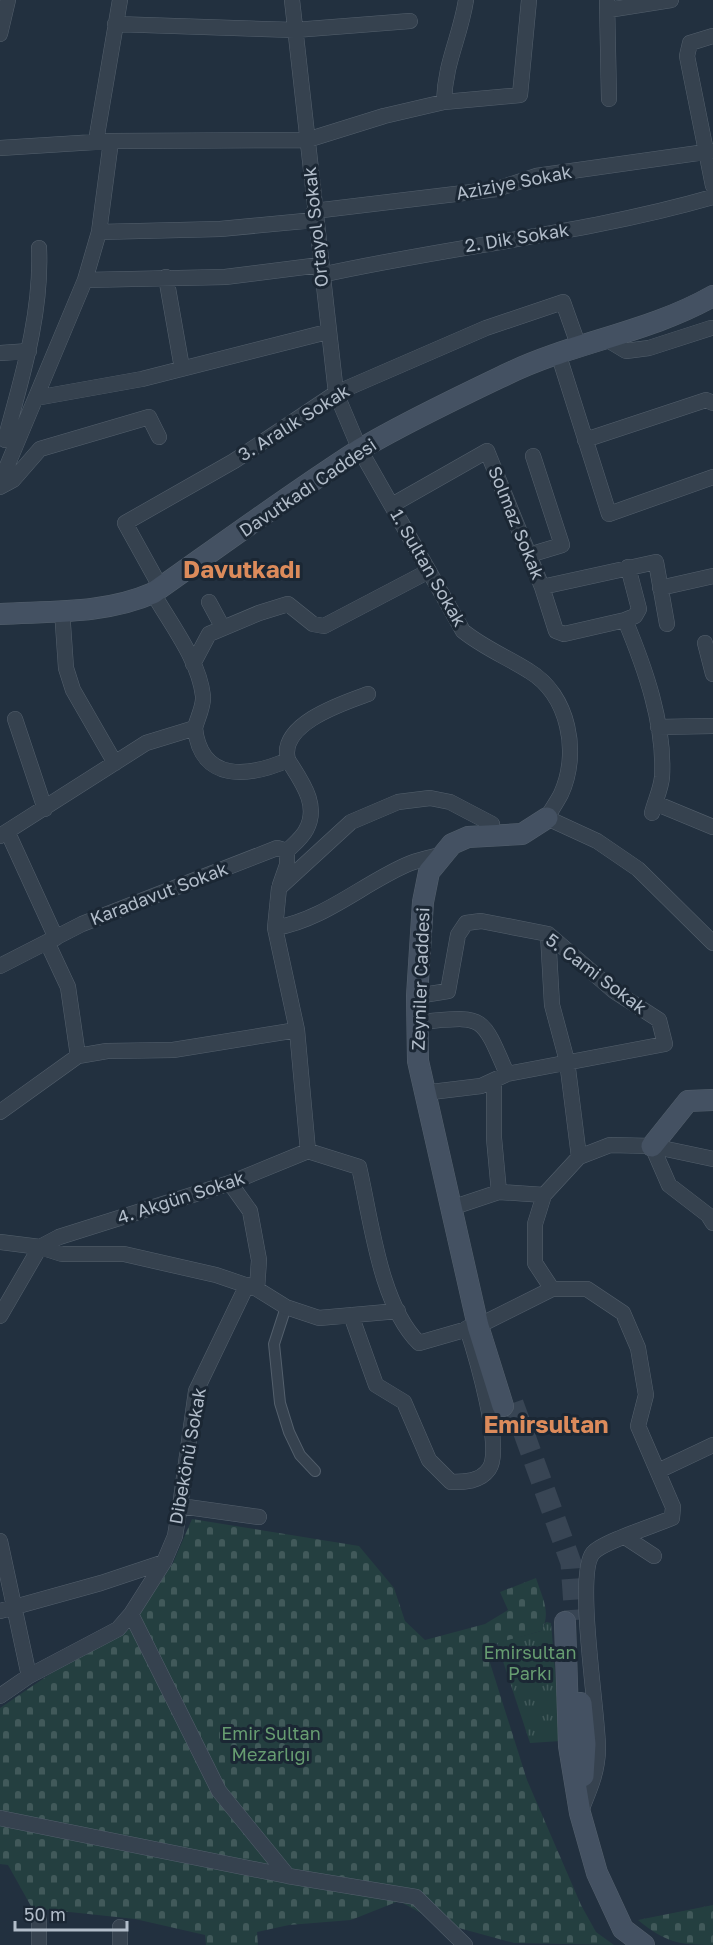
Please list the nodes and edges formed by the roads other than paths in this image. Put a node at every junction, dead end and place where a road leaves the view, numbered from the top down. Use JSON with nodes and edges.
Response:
{"nodes":[{"id":1,"x":8,"y":0,"type":"edge"},
{"id":2,"x":120,"y":0,"type":"edge"},
{"id":3,"x":292,"y":0,"type":"edge"},
{"id":4,"x":466,"y":0,"type":"edge"},
{"id":5,"x":529,"y":0,"type":"edge"},
{"id":6,"x":671,"y":0,"type":"edge"},
{"id":7,"x":607,"y":5,"type":"edge"},
{"id":8,"x":410,"y":21,"type":"dead end"},
{"id":9,"x":115,"y":24,"type":"junction"},
{"id":10,"x":295,"y":30,"type":"junction"},
{"id":11,"x":0,"y":34,"type":"edge"},
{"id":12,"x":713,"y":36,"type":"edge"},
{"id":13,"x":609,"y":99,"type":"dead end"},
{"id":14,"x":444,"y":102,"type":"junction"},
{"id":15,"x":307,"y":140,"type":"junction"},
{"id":16,"x":104,"y":141,"type":"junction"},
{"id":17,"x":0,"y":148,"type":"edge"},
{"id":18,"x":710,"y":152,"type":"edge"},
{"id":19,"x":713,"y":186,"type":"edge"},
{"id":20,"x":713,"y":197,"type":"edge"},
{"id":21,"x":315,"y":215,"type":"junction"},
{"id":22,"x":99,"y":232,"type":"junction"},
{"id":23,"x":39,"y":248,"type":"dead end"},
{"id":24,"x":321,"y":270,"type":"junction"},
{"id":25,"x":166,"y":277,"type":"junction"},
{"id":26,"x":85,"y":280,"type":"junction"},
{"id":27,"x":713,"y":296,"type":"edge"},
{"id":28,"x":711,"y":328,"type":"dead end"},
{"id":29,"x":327,"y":332,"type":"junction"},
{"id":30,"x":606,"y":339,"type":"junction"},
{"id":31,"x":579,"y":347,"type":"junction"},
{"id":32,"x":29,"y":351,"type":"junction"},
{"id":33,"x":0,"y":353,"type":"edge"},
{"id":34,"x":558,"y":353,"type":"junction"},
{"id":35,"x":182,"y":368,"type":"junction"},
{"id":36,"x":336,"y":393,"type":"junction"},
{"id":37,"x":36,"y":398,"type":"junction"},
{"id":38,"x":713,"y":403,"type":"edge"},
{"id":39,"x":159,"y":437,"type":"dead end"},
{"id":40,"x":8,"y":440,"type":"edge"},
{"id":41,"x":585,"y":440,"type":"junction"},
{"id":42,"x":360,"y":450,"type":"junction"},
{"id":43,"x":533,"y":456,"type":"dead end"},
{"id":44,"x":713,"y":477,"type":"edge"},
{"id":45,"x":0,"y":485,"type":"edge"},
{"id":46,"x":392,"y":505,"type":"junction"},
{"id":47,"x":529,"y":555,"type":"junction"},
{"id":48,"x":628,"y":567,"type":"junction"},
{"id":49,"x":429,"y":571,"type":"junction"},
{"id":50,"x":713,"y":576,"type":"edge"},
{"id":51,"x":542,"y":586,"type":"junction"},
{"id":52,"x":660,"y":588,"type":"junction"},
{"id":53,"x":157,"y":591,"type":"junction"},
{"id":54,"x":209,"y":602,"type":"dead end"},
{"id":55,"x":62,"y":610,"type":"junction"},
{"id":56,"x":0,"y":614,"type":"edge"},
{"id":57,"x":625,"y":620,"type":"junction"},
{"id":58,"x":668,"y":624,"type":"dead end"},
{"id":59,"x":223,"y":628,"type":"junction"},
{"id":60,"x":705,"y":643,"type":"dead end"},
{"id":61,"x":193,"y":664,"type":"junction"},
{"id":62,"x":713,"y":674,"type":"edge"},
{"id":63,"x":368,"y":694,"type":"dead end"},
{"id":64,"x":15,"y":718,"type":"dead end"},
{"id":65,"x":713,"y":726,"type":"edge"},
{"id":66,"x":658,"y":727,"type":"junction"},
{"id":67,"x":195,"y":729,"type":"junction"},
{"id":68,"x":288,"y":760,"type":"junction"},
{"id":69,"x":115,"y":763,"type":"junction"},
{"id":70,"x":45,"y":809,"type":"junction"},
{"id":71,"x":547,"y":818,"type":"junction"},
{"id":72,"x":492,"y":824,"type":"dead end"},
{"id":73,"x":712,"y":825,"type":"edge"},
{"id":74,"x":4,"y":835,"type":"edge"},
{"id":75,"x":287,"y":851,"type":"junction"},
{"id":76,"x":442,"y":854,"type":"junction"},
{"id":77,"x":279,"y":888,"type":"junction"},
{"id":78,"x":275,"y":928,"type":"junction"},
{"id":79,"x":548,"y":934,"type":"junction"},
{"id":80,"x":52,"y":940,"type":"junction"},
{"id":81,"x":713,"y":943,"type":"edge"},
{"id":82,"x":0,"y":966,"type":"edge"},
{"id":83,"x":417,"y":996,"type":"junction"},
{"id":84,"x":417,"y":1022,"type":"junction"},
{"id":85,"x":297,"y":1030,"type":"junction"},
{"id":86,"x":78,"y":1056,"type":"junction"},
{"id":87,"x":567,"y":1061,"type":"junction"},
{"id":88,"x":500,"y":1077,"type":"junction"},
{"id":89,"x":423,"y":1093,"type":"junction"},
{"id":90,"x":713,"y":1100,"type":"edge"},
{"id":91,"x":0,"y":1112,"type":"edge"},
{"id":92,"x":652,"y":1146,"type":"junction"},
{"id":93,"x":308,"y":1151,"type":"junction"},
{"id":94,"x":579,"y":1157,"type":"junction"},
{"id":95,"x":713,"y":1159,"type":"edge"},
{"id":96,"x":230,"y":1184,"type":"junction"},
{"id":97,"x":499,"y":1192,"type":"junction"},
{"id":98,"x":544,"y":1195,"type":"junction"},
{"id":99,"x":451,"y":1208,"type":"junction"},
{"id":100,"x":713,"y":1223,"type":"edge"},
{"id":101,"x":0,"y":1242,"type":"edge"},
{"id":102,"x":40,"y":1247,"type":"junction"},
{"id":103,"x":252,"y":1287,"type":"junction"},
{"id":104,"x":552,"y":1289,"type":"junction"},
{"id":105,"x":286,"y":1307,"type":"junction"},
{"id":106,"x":398,"y":1311,"type":"junction"},
{"id":107,"x":0,"y":1316,"type":"edge"},
{"id":108,"x":351,"y":1316,"type":"junction"},
{"id":109,"x":473,"y":1327,"type":"junction"},
{"id":110,"x":508,"y":1404,"type":"tunnel mouth"},
{"id":111,"x":713,"y":1445,"type":"edge"},
{"id":112,"x":315,"y":1471,"type":"dead end"},
{"id":113,"x":658,"y":1471,"type":"junction"},
{"id":114,"x":180,"y":1506,"type":"junction"},
{"id":115,"x":259,"y":1517,"type":"dead end"},
{"id":116,"x":625,"y":1537,"type":"junction"},
{"id":117,"x":0,"y":1541,"type":"edge"},
{"id":118,"x":654,"y":1556,"type":"dead end"},
{"id":119,"x":164,"y":1562,"type":"junction"},
{"id":120,"x":7,"y":1609,"type":"edge"},
{"id":121,"x":131,"y":1614,"type":"junction"},
{"id":122,"x":569,"y":1621,"type":"tunnel mouth"},
{"id":123,"x":29,"y":1677,"type":"junction"},
{"id":124,"x":0,"y":1696,"type":"edge"},
{"id":125,"x":580,"y":1813,"type":"junction"},
{"id":126,"x":0,"y":1818,"type":"edge"},
{"id":127,"x":288,"y":1876,"type":"junction"},
{"id":128,"x":39,"y":1918,"type":"dead end"},
{"id":129,"x":120,"y":1927,"type":"dead end"},
{"id":130,"x":39,"y":1945,"type":"edge"},
{"id":131,"x":120,"y":1945,"type":"edge"},
{"id":132,"x":465,"y":1945,"type":"edge"},
{"id":133,"x":644,"y":1945,"type":"edge"}],
"edges":[{"from":1,"to":11,"type":"street"},
{"from":2,"to":9,"type":"street"},
{"from":3,"to":10,"type":"street","name":"Ortayol Sokak"},
{"from":4,"to":14,"type":"street"},
{"from":5,"to":14,"type":"street"},
{"from":6,"to":7,"type":"street"},
{"from":7,"to":13,"type":"street"},
{"from":8,"to":10,"type":"street"},
{"from":9,"to":10,"type":"street"},
{"from":9,"to":16,"type":"street"},
{"from":10,"to":15,"type":"street","name":"Ortayol Sokak"},
{"from":12,"to":18,"type":"street"},
{"from":14,"to":15,"type":"street"},
{"from":15,"to":16,"type":"street"},
{"from":15,"to":21,"type":"street","name":"Ortayol Sokak"},
{"from":16,"to":17,"type":"street"},
{"from":16,"to":22,"type":"street"},
{"from":18,"to":19,"type":"street"},
{"from":18,"to":21,"type":"street","name":"Aziziye Sokak"},
{"from":20,"to":24,"type":"street","name":"2. Dik Sokak"},
{"from":21,"to":22,"type":"street","name":"Aziziye Sokak"},
{"from":21,"to":24,"type":"street","name":"Ortayol Sokak"},
{"from":22,"to":26,"type":"street"},
{"from":23,"to":32,"type":"street"},
{"from":24,"to":25,"type":"street","name":"2. Dik Sokak"},
{"from":24,"to":29,"type":"street","name":"Ortayol Sokak"},
{"from":25,"to":26,"type":"street","name":"2. Dik Sokak"},
{"from":25,"to":35,"type":"street"},
{"from":26,"to":37,"type":"street"},
{"from":27,"to":30,"type":"main road","name":"Davutkadı Caddesi"},
{"from":28,"to":30,"type":"street"},
{"from":29,"to":35,"type":"street"},
{"from":29,"to":36,"type":"street","name":"Ortayol Sokak"},
{"from":30,"to":31,"type":"main road","name":"Davutkadı Caddesi"},
{"from":31,"to":34,"type":"main road","name":"Davutkadı Caddesi"},
{"from":31,"to":36,"type":"street","name":"3. Aralık Sokak"},
{"from":32,"to":33,"type":"street"},
{"from":32,"to":40,"type":"street"},
{"from":34,"to":41,"type":"street"},
{"from":34,"to":42,"type":"main road","name":"Davutkadı Caddesi"},
{"from":35,"to":37,"type":"street"},
{"from":36,"to":42,"type":"street","name":"Ortayol Sokak"},
{"from":36,"to":53,"type":"street","name":"3. Aralık Sokak"},
{"from":37,"to":40,"type":"street"},
{"from":38,"to":41,"type":"street"},
{"from":39,"to":45,"type":"street"},
{"from":40,"to":45,"type":"street"},
{"from":41,"to":44,"type":"street"},
{"from":42,"to":46,"type":"street","name":"1. Sultan Sokak"},
{"from":42,"to":53,"type":"main road","name":"Davutkadı Caddesi"},
{"from":43,"to":47,"type":"street"},
{"from":46,"to":47,"type":"street","name":"Solmaz Sokak"},
{"from":46,"to":49,"type":"street","name":"1. Sultan Sokak"},
{"from":47,"to":51,"type":"street","name":"Solmaz Sokak"},
{"from":48,"to":51,"type":"street"},
{"from":48,"to":52,"type":"street"},
{"from":48,"to":57,"type":"street"},
{"from":49,"to":59,"type":"street"},
{"from":49,"to":71,"type":"street","name":"1. Sultan Sokak"},
{"from":50,"to":52,"type":"street"},
{"from":51,"to":57,"type":"street","name":"Solmaz Sokak"},
{"from":52,"to":58,"type":"street"},
{"from":53,"to":55,"type":"main road","name":"Davutkadı Caddesi"},
{"from":53,"to":61,"type":"street"},
{"from":54,"to":59,"type":"street"},
{"from":55,"to":56,"type":"main road","name":"Davutkadı Caddesi"},
{"from":55,"to":69,"type":"street"},
{"from":57,"to":66,"type":"street"},
{"from":59,"to":61,"type":"street"},
{"from":60,"to":62,"type":"street"},
{"from":61,"to":67,"type":"street"},
{"from":63,"to":68,"type":"street"},
{"from":64,"to":70,"type":"street"},
{"from":65,"to":66,"type":"street"},
{"from":66,"to":73,"type":"street"},
{"from":67,"to":68,"type":"street"},
{"from":67,"to":69,"type":"street"},
{"from":68,"to":75,"type":"street"},
{"from":69,"to":70,"type":"street"},
{"from":70,"to":74,"type":"street"},
{"from":71,"to":76,"type":"main road","name":"Zeyniler Caddesi"},
{"from":71,"to":81,"type":"street"},
{"from":72,"to":77,"type":"street"},
{"from":74,"to":80,"type":"street"},
{"from":75,"to":77,"type":"street"},
{"from":75,"to":80,"type":"street","name":"Karadavut Sokak"},
{"from":76,"to":78,"type":"street"},
{"from":76,"to":83,"type":"main road","name":"Zeyniler Caddesi"},
{"from":77,"to":78,"type":"street"},
{"from":78,"to":85,"type":"street"},
{"from":79,"to":83,"type":"street","name":"5. Cami Sokak"},
{"from":79,"to":87,"type":"street"},
{"from":79,"to":87,"type":"street","name":"5. Cami Sokak"},
{"from":80,"to":82,"type":"street","name":"Karadavut Sokak"},
{"from":80,"to":86,"type":"street"},
{"from":83,"to":84,"type":"main road","name":"Zeyniler Caddesi"},
{"from":84,"to":88,"type":"street"},
{"from":84,"to":89,"type":"main road","name":"Zeyniler Caddesi"},
{"from":85,"to":86,"type":"street"},
{"from":85,"to":93,"type":"street"},
{"from":86,"to":91,"type":"street"},
{"from":87,"to":88,"type":"street"},
{"from":87,"to":94,"type":"street"},
{"from":88,"to":89,"type":"street"},
{"from":88,"to":97,"type":"street"},
{"from":89,"to":99,"type":"main road","name":"Zeyniler Caddesi"},
{"from":90,"to":92,"type":"main road"},
{"from":92,"to":94,"type":"street"},
{"from":92,"to":95,"type":"street"},
{"from":92,"to":100,"type":"street"},
{"from":93,"to":96,"type":"street","name":"4. Akgün Sokak"},
{"from":93,"to":106,"type":"street"},
{"from":94,"to":98,"type":"street"},
{"from":96,"to":102,"type":"street","name":"4. Akgün Sokak"},
{"from":96,"to":103,"type":"street"},
{"from":97,"to":98,"type":"street"},
{"from":97,"to":99,"type":"street"},
{"from":98,"to":104,"type":"street"},
{"from":99,"to":109,"type":"main road","name":"Zeyniler Caddesi"},
{"from":101,"to":102,"type":"street"},
{"from":102,"to":103,"type":"street"},
{"from":102,"to":107,"type":"street"},
{"from":103,"to":105,"type":"street"},
{"from":103,"to":114,"type":"street","name":"Dibekönü Sokak"},
{"from":104,"to":109,"type":"street"},
{"from":104,"to":113,"type":"street"},
{"from":105,"to":108,"type":"street"},
{"from":105,"to":112,"type":"street"},
{"from":106,"to":108,"type":"street"},
{"from":106,"to":109,"type":"street"},
{"from":108,"to":109,"type":"street"},
{"from":109,"to":110,"type":"main road","name":"Zeyniler Caddesi"},
{"from":111,"to":113,"type":"street"},
{"from":113,"to":116,"type":"street"},
{"from":114,"to":115,"type":"street"},
{"from":114,"to":119,"type":"street","name":"Dibekönü Sokak"},
{"from":116,"to":118,"type":"street"},
{"from":116,"to":125,"type":"street"},
{"from":117,"to":120,"type":"street"},
{"from":119,"to":120,"type":"street"},
{"from":119,"to":121,"type":"street","name":"Dibekönü Sokak"},
{"from":120,"to":123,"type":"street"},
{"from":121,"to":123,"type":"street","name":"Dibekönü Sokak"},
{"from":121,"to":127,"type":"street"},
{"from":122,"to":125,"type":"main road"},
{"from":123,"to":124,"type":"street","name":"Dibekönü Sokak"},
{"from":125,"to":133,"type":"main road"},
{"from":126,"to":127,"type":"street"},
{"from":127,"to":132,"type":"street"},
{"from":128,"to":130,"type":"street"},
{"from":129,"to":131,"type":"street"}]}
